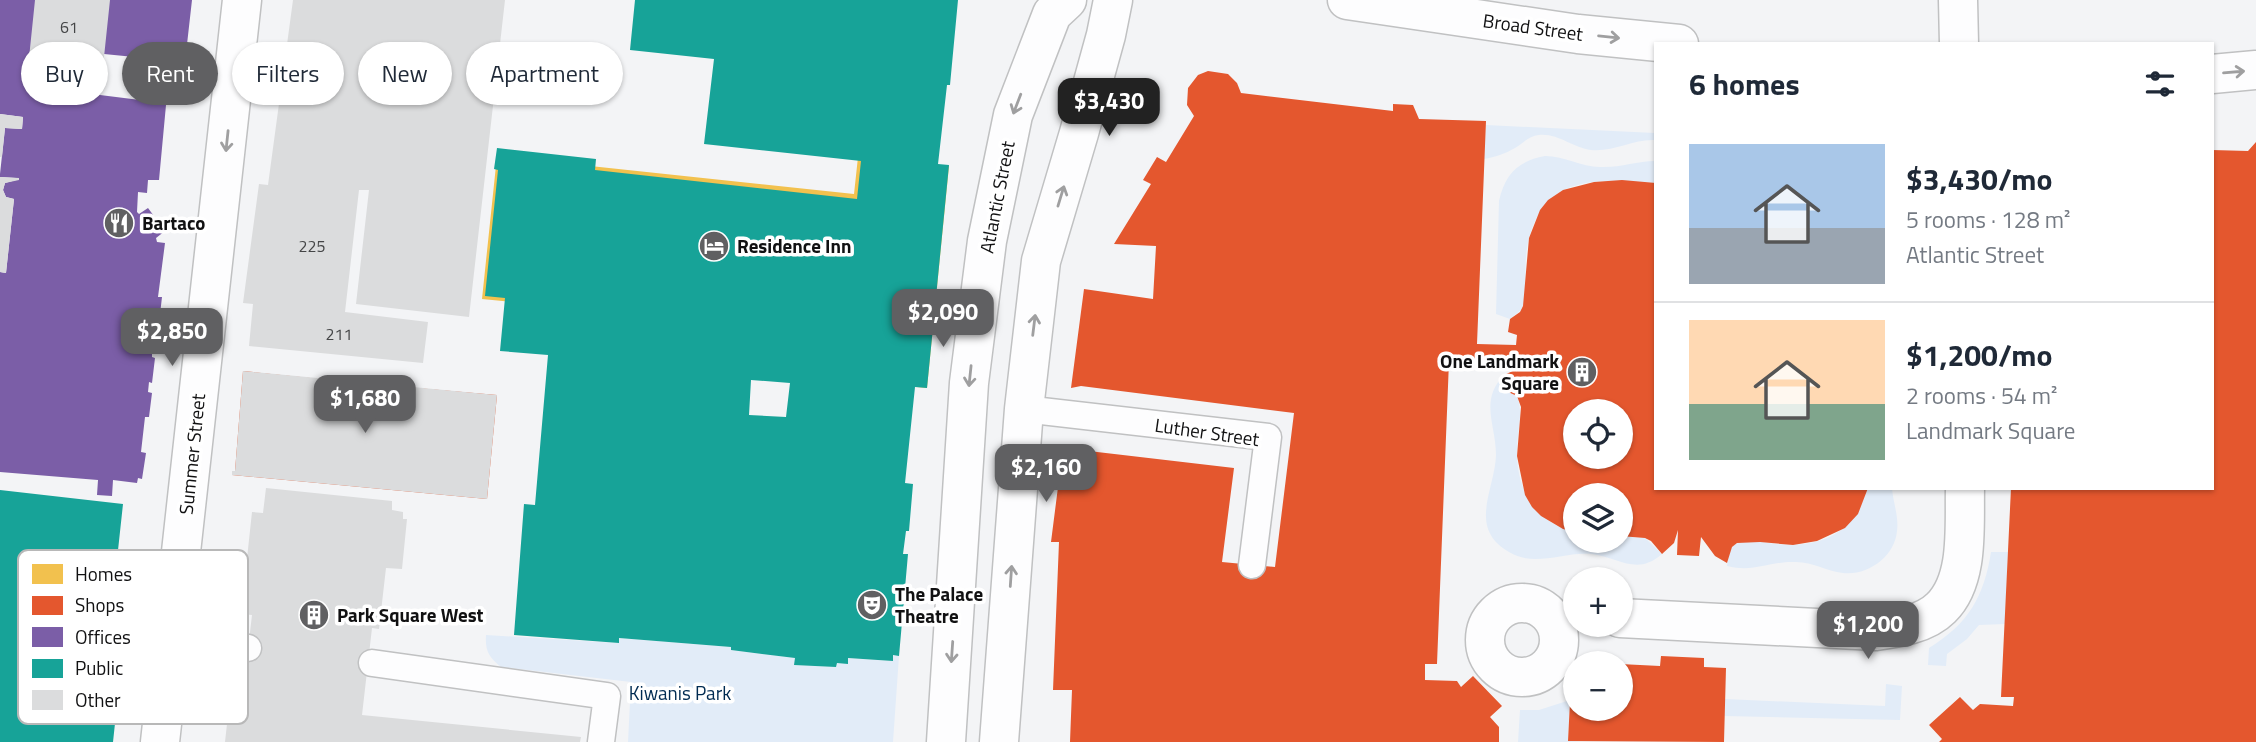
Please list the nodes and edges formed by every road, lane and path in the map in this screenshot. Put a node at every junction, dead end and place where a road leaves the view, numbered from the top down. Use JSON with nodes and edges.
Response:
{"nodes":[{"id":1,"x":243,"y":0,"type":"edge"},
{"id":2,"x":1067,"y":0,"type":"edge"},
{"id":3,"x":1113,"y":0,"type":"edge"},
{"id":4,"x":1347,"y":0,"type":"edge"},
{"id":5,"x":1958,"y":0,"type":"edge"},
{"id":6,"x":1659,"y":42,"type":"edge"},
{"id":7,"x":1959,"y":42,"type":"edge"},
{"id":8,"x":2256,"y":70,"type":"edge"},
{"id":9,"x":2214,"y":74,"type":"edge"},
{"id":10,"x":1024,"y":409,"type":"junction"},
{"id":11,"x":1965,"y":490,"type":"edge"},
{"id":12,"x":181,"y":550,"type":"edge"},
{"id":13,"x":1252,"y":565,"type":"dead end"},
{"id":14,"x":1633,"y":619,"type":"edge"},
{"id":15,"x":372,"y":663,"type":"dead end"},
{"id":16,"x":162,"y":724,"type":"edge"},
{"id":17,"x":160,"y":742,"type":"edge"},
{"id":18,"x":601,"y":742,"type":"edge"},
{"id":19,"x":946,"y":742,"type":"edge"},
{"id":20,"x":999,"y":742,"type":"edge"}],
"edges":[{"from":1,"to":12,"type":"main road","name":"Summer Street","one_way":true},
{"from":2,"to":19,"type":"main road","name":"Atlantic Street","one_way":true},
{"from":10,"to":3,"type":"main road","one_way":true},
{"from":4,"to":6,"type":"main road","name":"Broad Street","one_way":true},
{"from":5,"to":7,"type":"main road"},
{"from":9,"to":8,"type":"main road","one_way":true},
{"from":10,"to":13,"type":"lane","name":"Luther Street"},
{"from":20,"to":10,"type":"main road","one_way":true},
{"from":11,"to":14,"type":"main road"},
{"from":15,"to":18,"type":"lane"},
{"from":16,"to":17,"type":"main road","name":"Summer Street"}]}
